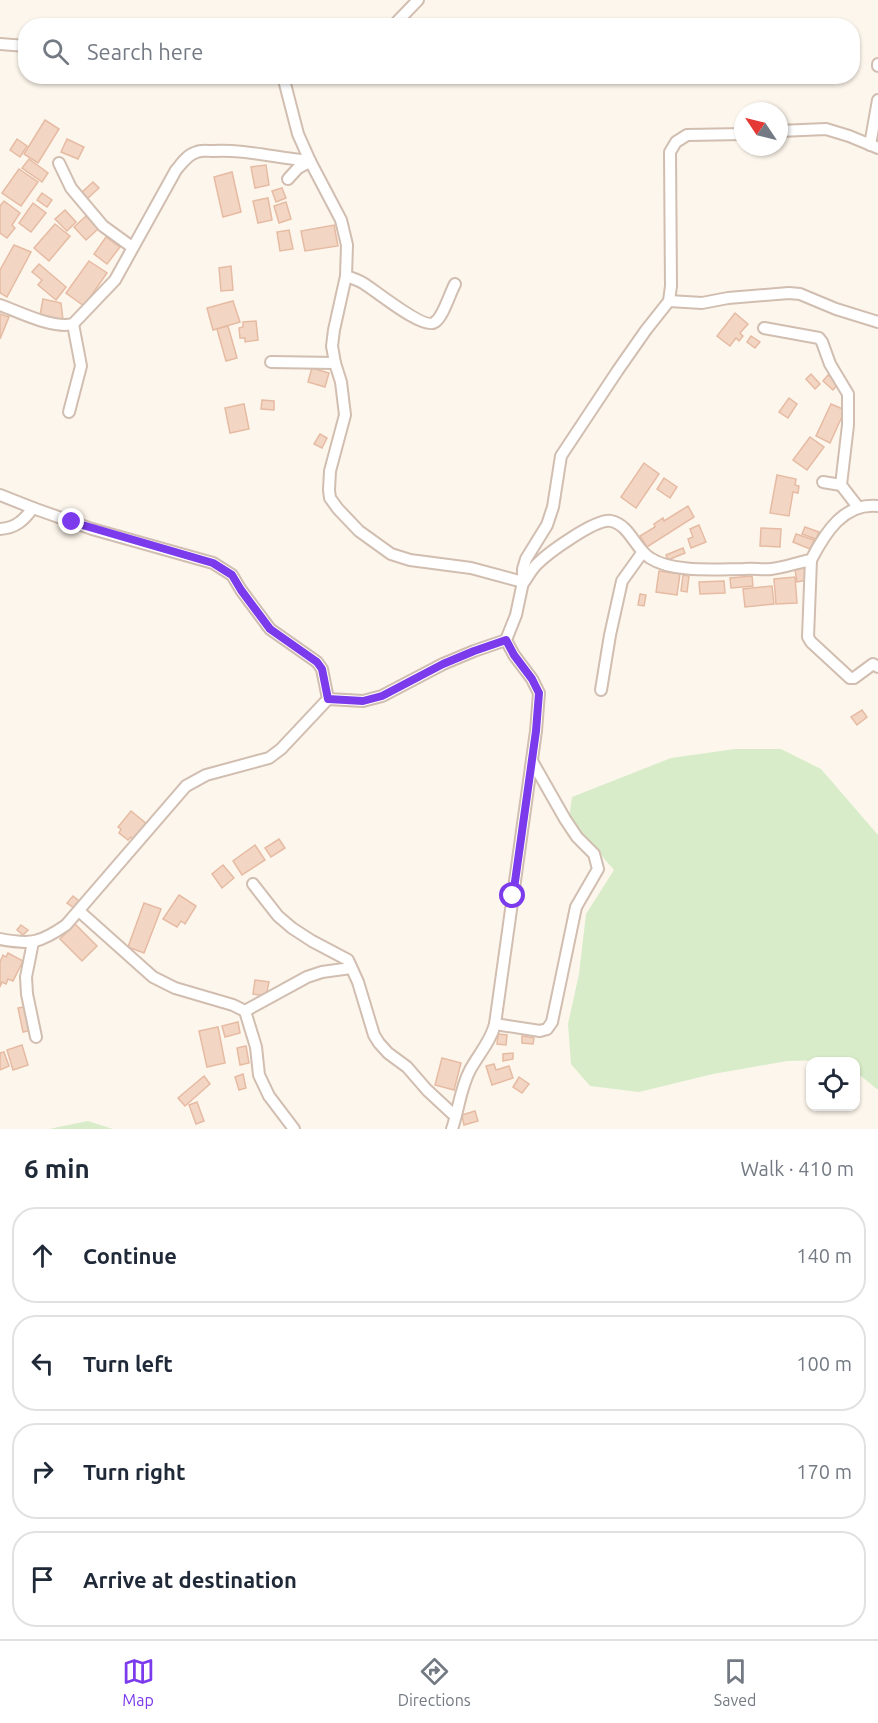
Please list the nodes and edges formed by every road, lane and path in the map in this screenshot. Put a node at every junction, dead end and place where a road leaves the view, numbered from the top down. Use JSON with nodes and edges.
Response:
{"nodes":[{"id":1,"x":418,"y":0,"type":"edge"},
{"id":2,"x":401,"y":18,"type":"edge"},
{"id":3,"x":0,"y":44,"type":"edge"},
{"id":4,"x":18,"y":45,"type":"edge"},
{"id":5,"x":285,"y":84,"type":"edge"},
{"id":6,"x":878,"y":100,"type":"edge"},
{"id":7,"x":788,"y":131,"type":"edge"},
{"id":8,"x":734,"y":134,"type":"edge"},
{"id":9,"x":874,"y":147,"type":"edge"},
{"id":10,"x":310,"y":161,"type":"junction"},
{"id":11,"x":59,"y":163,"type":"dead end"},
{"id":12,"x":288,"y":179,"type":"dead end"},
{"id":13,"x":132,"y":247,"type":"junction"},
{"id":14,"x":346,"y":276,"type":"junction"},
{"id":15,"x":454,"y":284,"type":"dead end"},
{"id":16,"x":669,"y":301,"type":"junction"},
{"id":17,"x":0,"y":305,"type":"edge"},
{"id":18,"x":878,"y":322,"type":"edge"},
{"id":19,"x":73,"y":324,"type":"junction"},
{"id":20,"x":764,"y":328,"type":"dead end"},
{"id":21,"x":271,"y":362,"type":"dead end"},
{"id":22,"x":334,"y":363,"type":"junction"},
{"id":23,"x":69,"y":412,"type":"dead end"},
{"id":24,"x":823,"y":482,"type":"dead end"},
{"id":25,"x":841,"y":485,"type":"junction"},
{"id":26,"x":0,"y":495,"type":"edge"},
{"id":27,"x":878,"y":506,"type":"edge"},
{"id":28,"x":858,"y":507,"type":"junction"},
{"id":29,"x":33,"y":508,"type":"junction"},
{"id":30,"x":0,"y":529,"type":"edge"},
{"id":31,"x":642,"y":553,"type":"junction"},
{"id":32,"x":811,"y":560,"type":"junction"},
{"id":33,"x":523,"y":582,"type":"junction"},
{"id":34,"x":506,"y":640,"type":"junction"},
{"id":35,"x":878,"y":667,"type":"edge"},
{"id":36,"x":601,"y":690,"type":"dead end"},
{"id":37,"x":328,"y":699,"type":"junction"},
{"id":38,"x":532,"y":761,"type":"junction"},
{"id":39,"x":253,"y":884,"type":"dead end"},
{"id":40,"x":79,"y":911,"type":"junction"},
{"id":41,"x":0,"y":939,"type":"edge"},
{"id":42,"x":33,"y":942,"type":"junction"},
{"id":43,"x":351,"y":968,"type":"junction"},
{"id":44,"x":245,"y":1011,"type":"junction"},
{"id":45,"x":495,"y":1024,"type":"junction"},
{"id":46,"x":36,"y":1037,"type":"dead end"},
{"id":47,"x":455,"y":1116,"type":"junction"},
{"id":48,"x":294,"y":1129,"type":"edge"},
{"id":49,"x":452,"y":1129,"type":"edge"}],
"edges":[{"from":1,"to":2,"type":"street"},
{"from":3,"to":4,"type":"street"},
{"from":5,"to":10,"type":"street"},
{"from":6,"to":9,"type":"street"},
{"from":7,"to":9,"type":"street"},
{"from":8,"to":16,"type":"street"},
{"from":10,"to":12,"type":"street"},
{"from":10,"to":13,"type":"street"},
{"from":10,"to":14,"type":"street"},
{"from":11,"to":13,"type":"street"},
{"from":13,"to":19,"type":"street"},
{"from":14,"to":15,"type":"street"},
{"from":14,"to":22,"type":"street"},
{"from":16,"to":18,"type":"street"},
{"from":16,"to":33,"type":"street"},
{"from":17,"to":19,"type":"street"},
{"from":19,"to":23,"type":"street"},
{"from":20,"to":25,"type":"street"},
{"from":21,"to":22,"type":"street"},
{"from":22,"to":33,"type":"street"},
{"from":24,"to":25,"type":"street"},
{"from":25,"to":28,"type":"street"},
{"from":26,"to":29,"type":"street"},
{"from":27,"to":28,"type":"street"},
{"from":28,"to":32,"type":"street"},
{"from":29,"to":30,"type":"street"},
{"from":29,"to":37,"type":"street"},
{"from":31,"to":32,"type":"street"},
{"from":31,"to":33,"type":"street"},
{"from":31,"to":36,"type":"street"},
{"from":32,"to":35,"type":"street"},
{"from":33,"to":34,"type":"street"},
{"from":34,"to":37,"type":"street"},
{"from":34,"to":38,"type":"street"},
{"from":37,"to":40,"type":"street"},
{"from":38,"to":45,"type":"street"},
{"from":38,"to":45,"type":"street"},
{"from":39,"to":43,"type":"street"},
{"from":40,"to":42,"type":"street"},
{"from":40,"to":44,"type":"street"},
{"from":41,"to":42,"type":"street"},
{"from":42,"to":46,"type":"street"},
{"from":43,"to":44,"type":"street"},
{"from":43,"to":47,"type":"street"},
{"from":44,"to":48,"type":"street"},
{"from":45,"to":47,"type":"street"},
{"from":47,"to":49,"type":"street"}]}
